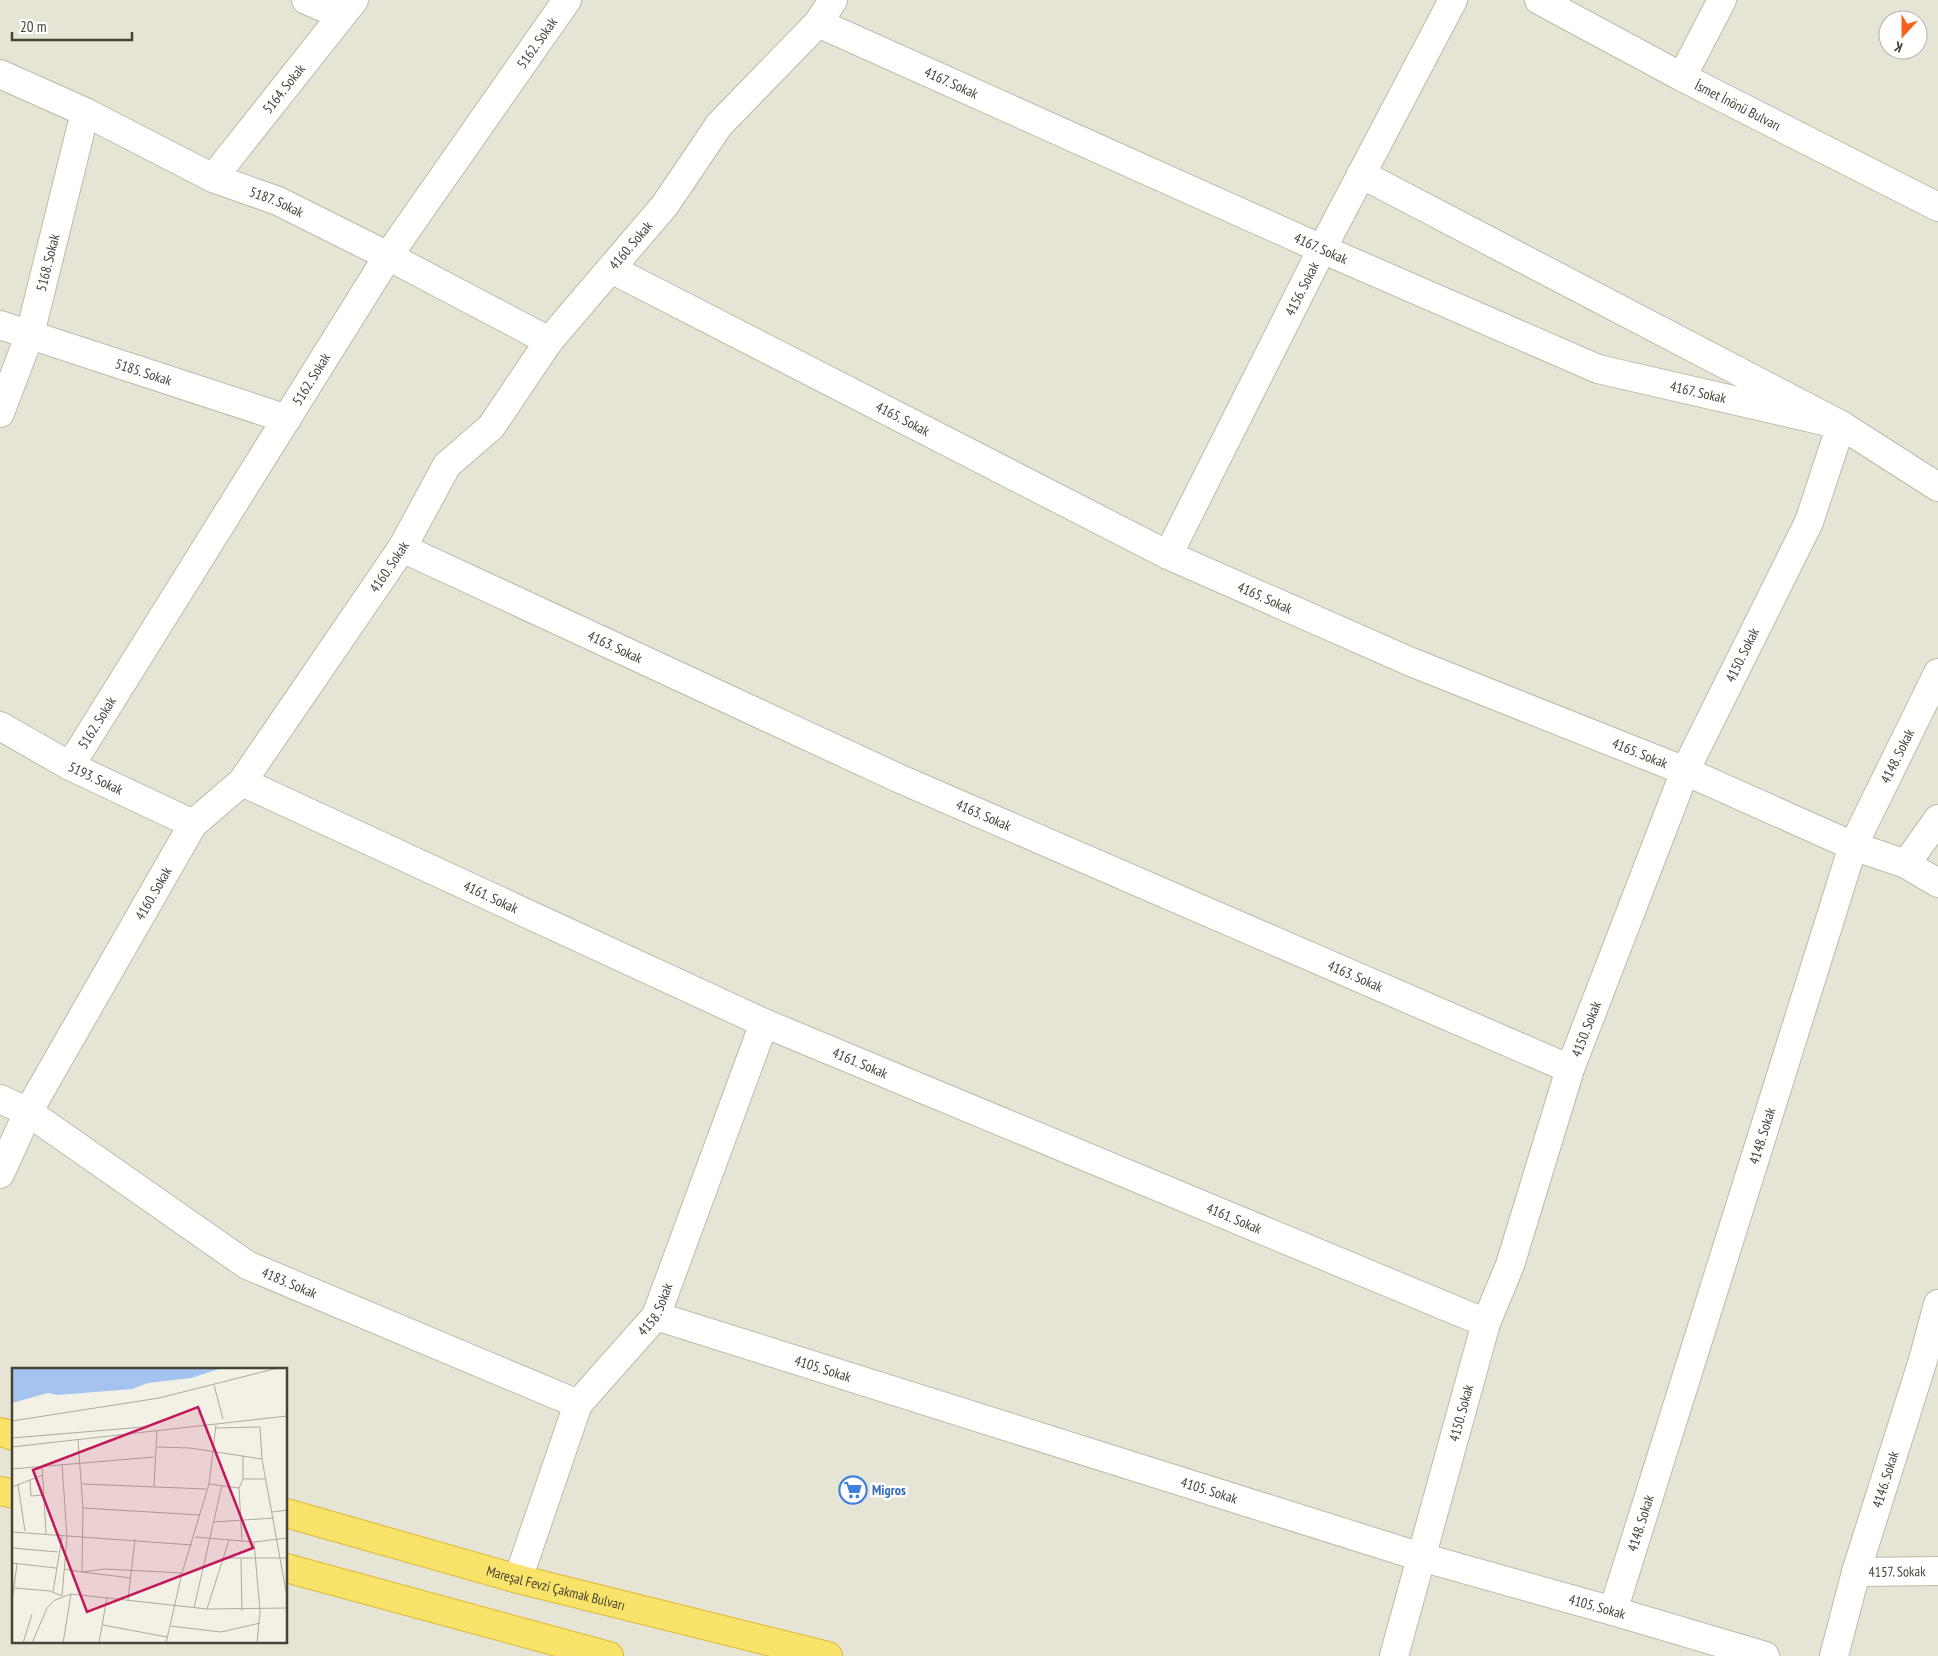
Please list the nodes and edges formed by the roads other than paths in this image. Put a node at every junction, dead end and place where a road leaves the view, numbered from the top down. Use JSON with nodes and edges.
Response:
{"nodes":[{"id":1,"x":306,"y":0,"type":"edge"},
{"id":2,"x":567,"y":0,"type":"edge"},
{"id":3,"x":833,"y":0,"type":"edge"},
{"id":4,"x":1453,"y":0,"type":"edge"},
{"id":5,"x":1539,"y":0,"type":"edge"},
{"id":6,"x":1722,"y":0,"type":"edge"},
{"id":7,"x":348,"y":8,"type":"edge"},
{"id":8,"x":818,"y":23,"type":"junction"},
{"id":9,"x":0,"y":74,"type":"edge"},
{"id":10,"x":1682,"y":77,"type":"junction"},
{"id":11,"x":85,"y":112,"type":"junction"},
{"id":12,"x":1361,"y":174,"type":"junction"},
{"id":13,"x":212,"y":178,"type":"junction"},
{"id":14,"x":1938,"y":207,"type":"edge"},
{"id":15,"x":1322,"y":249,"type":"junction"},
{"id":16,"x":388,"y":256,"type":"junction"},
{"id":17,"x":612,"y":269,"type":"junction"},
{"id":18,"x":0,"y":325,"type":"edge"},
{"id":19,"x":30,"y":334,"type":"junction"},
{"id":20,"x":549,"y":341,"type":"junction"},
{"id":21,"x":0,"y":413,"type":"edge"},
{"id":22,"x":287,"y":419,"type":"junction"},
{"id":23,"x":1841,"y":424,"type":"junction"},
{"id":24,"x":1938,"y":487,"type":"edge"},
{"id":25,"x":402,"y":548,"type":"junction"},
{"id":26,"x":1168,"y":555,"type":"junction"},
{"id":27,"x":1938,"y":674,"type":"edge"},
{"id":28,"x":0,"y":726,"type":"edge"},
{"id":29,"x":70,"y":766,"type":"junction"},
{"id":30,"x":1685,"y":771,"type":"junction"},
{"id":31,"x":242,"y":782,"type":"junction"},
{"id":32,"x":1938,"y":819,"type":"edge"},
{"id":33,"x":193,"y":824,"type":"junction"},
{"id":34,"x":1853,"y":846,"type":"junction"},
{"id":35,"x":1906,"y":864,"type":"junction"},
{"id":36,"x":1938,"y":883,"type":"edge"},
{"id":37,"x":764,"y":1023,"type":"junction"},
{"id":38,"x":1570,"y":1069,"type":"junction"},
{"id":39,"x":0,"y":1099,"type":"edge"},
{"id":40,"x":28,"y":1112,"type":"junction"},
{"id":41,"x":0,"y":1174,"type":"edge"},
{"id":42,"x":1938,"y":1304,"type":"edge"},
{"id":43,"x":656,"y":1316,"type":"junction"},
{"id":44,"x":1486,"y":1323,"type":"junction"},
{"id":45,"x":1931,"y":1363,"type":"edge"},
{"id":46,"x":578,"y":1404,"type":"junction"},
{"id":47,"x":288,"y":1514,"type":"edge"},
{"id":48,"x":1421,"y":1557,"type":"junction"},
{"id":49,"x":288,"y":1569,"type":"edge"},
{"id":50,"x":1938,"y":1571,"type":"edge"},
{"id":51,"x":1856,"y":1572,"type":"junction"},
{"id":52,"x":518,"y":1579,"type":"junction"},
{"id":53,"x":1613,"y":1611,"type":"junction"},
{"id":54,"x":609,"y":1656,"type":"edge"},
{"id":55,"x":828,"y":1656,"type":"edge"},
{"id":56,"x":1394,"y":1656,"type":"edge"},
{"id":57,"x":1765,"y":1656,"type":"edge"},
{"id":58,"x":1834,"y":1656,"type":"edge"}],
"edges":[{"from":1,"to":7,"type":"street"},
{"from":2,"to":16,"type":"street","name":"5162. Sokak"},
{"from":3,"to":8,"type":"street","name":"4160. Sokak"},
{"from":4,"to":12,"type":"street","name":"4156. Sokak"},
{"from":5,"to":10,"type":"street","name":"İsmet İnönü Bulvarı"},
{"from":6,"to":10,"type":"street"},
{"from":7,"to":13,"type":"street","name":"5164. Sokak"},
{"from":8,"to":15,"type":"street","name":"4167. Sokak"},
{"from":8,"to":17,"type":"street","name":"4160. Sokak"},
{"from":9,"to":11,"type":"street","name":"5187. Sokak"},
{"from":10,"to":14,"type":"street","name":"İsmet İnönü Bulvarı"},
{"from":11,"to":13,"type":"street","name":"5187. Sokak"},
{"from":11,"to":19,"type":"street","name":"5168. Sokak"},
{"from":12,"to":15,"type":"street","name":"4156. Sokak"},
{"from":12,"to":23,"type":"street","name":"4167. Sokak"},
{"from":13,"to":16,"type":"street","name":"5187. Sokak"},
{"from":15,"to":23,"type":"street","name":"4167. Sokak"},
{"from":15,"to":26,"type":"street","name":"4156. Sokak"},
{"from":16,"to":20,"type":"street","name":"5187. Sokak"},
{"from":16,"to":22,"type":"street","name":"5162. Sokak"},
{"from":17,"to":20,"type":"street","name":"4160. Sokak"},
{"from":17,"to":26,"type":"street","name":"4165. Sokak"},
{"from":18,"to":19,"type":"street","name":"5185. Sokak"},
{"from":19,"to":21,"type":"street","name":"5168. Sokak"},
{"from":19,"to":22,"type":"street","name":"5185. Sokak"},
{"from":20,"to":25,"type":"street","name":"4160. Sokak"},
{"from":22,"to":29,"type":"street","name":"5162. Sokak"},
{"from":23,"to":24,"type":"street","name":"4167. Sokak"},
{"from":23,"to":30,"type":"street","name":"4150. Sokak"},
{"from":25,"to":31,"type":"street","name":"4160. Sokak"},
{"from":25,"to":38,"type":"street","name":"4163. Sokak"},
{"from":26,"to":30,"type":"street","name":"4165. Sokak"},
{"from":27,"to":34,"type":"street","name":"4148. Sokak"},
{"from":28,"to":29,"type":"street","name":"5193. Sokak"},
{"from":29,"to":33,"type":"street","name":"5193. Sokak"},
{"from":30,"to":34,"type":"street","name":"4165. Sokak"},
{"from":30,"to":38,"type":"street","name":"4150. Sokak"},
{"from":31,"to":33,"type":"street","name":"4160. Sokak"},
{"from":31,"to":37,"type":"street","name":"4161. Sokak"},
{"from":32,"to":35,"type":"street"},
{"from":33,"to":40,"type":"street","name":"4160. Sokak"},
{"from":34,"to":35,"type":"street","name":"4165. Sokak"},
{"from":34,"to":53,"type":"street","name":"4148. Sokak"},
{"from":35,"to":36,"type":"street","name":"4165. Sokak"},
{"from":37,"to":43,"type":"street","name":"4158. Sokak"},
{"from":37,"to":44,"type":"street","name":"4161. Sokak"},
{"from":38,"to":44,"type":"street","name":"4150. Sokak"},
{"from":39,"to":40,"type":"street","name":"4183. Sokak"},
{"from":40,"to":41,"type":"street","name":"4160. Sokak"},
{"from":40,"to":46,"type":"street","name":"4183. Sokak"},
{"from":42,"to":45,"type":"street","name":"4146. Sokak"},
{"from":43,"to":46,"type":"street","name":"4158. Sokak"},
{"from":43,"to":48,"type":"street","name":"4105. Sokak"},
{"from":44,"to":48,"type":"street","name":"4150. Sokak"},
{"from":45,"to":51,"type":"street","name":"4146. Sokak"},
{"from":46,"to":52,"type":"street","name":"4158. Sokak"},
{"from":47,"to":52,"type":"highway","name":"Mareşal Fevzi Çakmak Bulvarı"},
{"from":48,"to":53,"type":"street","name":"4105. Sokak"},
{"from":48,"to":56,"type":"street","name":"4150. Sokak"},
{"from":49,"to":54,"type":"highway"},
{"from":50,"to":51,"type":"street","name":"4157. Sokak"},
{"from":51,"to":58,"type":"street","name":"4146. Sokak"},
{"from":52,"to":55,"type":"highway","name":"Mareşal Fevzi Çakmak Bulvarı"},
{"from":53,"to":57,"type":"street","name":"4105. Sokak"}]}
